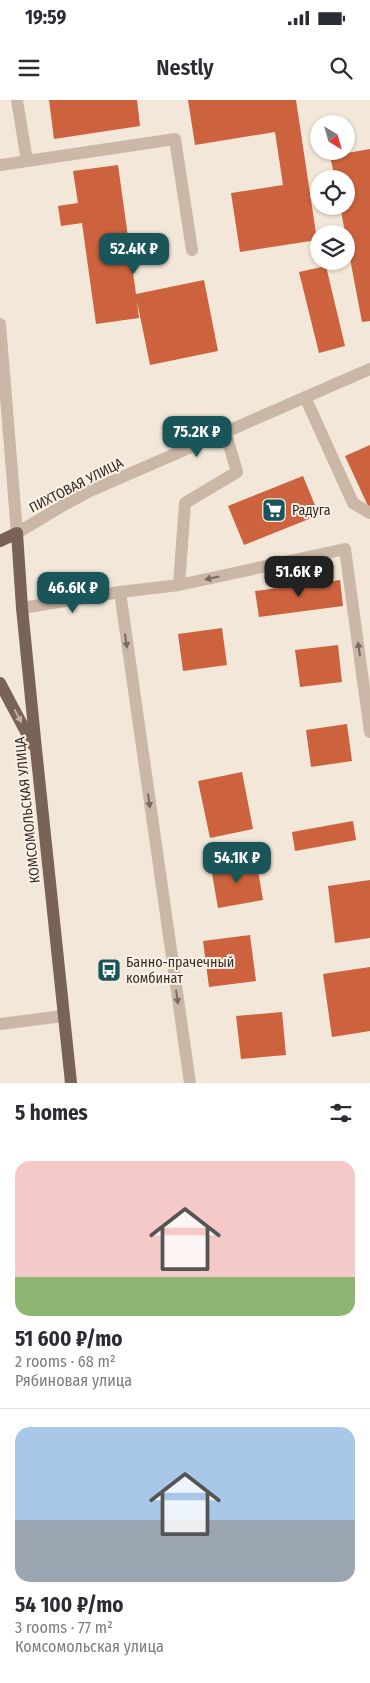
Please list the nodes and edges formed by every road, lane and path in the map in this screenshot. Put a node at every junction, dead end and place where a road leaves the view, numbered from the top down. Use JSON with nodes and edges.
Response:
{"nodes":[{"id":1,"x":17,"y":100,"type":"edge"},
{"id":2,"x":27,"y":161,"type":"junction"},
{"id":3,"x":0,"y":165,"type":"edge"},
{"id":4,"x":192,"y":250,"type":"dead end"},
{"id":5,"x":0,"y":324,"type":"edge"},
{"id":6,"x":370,"y":369,"type":"edge"},
{"id":7,"x":305,"y":397,"type":"junction"},
{"id":8,"x":225,"y":431,"type":"junction"},
{"id":9,"x":370,"y":513,"type":"edge"},
{"id":10,"x":18,"y":534,"type":"junction"},
{"id":11,"x":0,"y":541,"type":"edge"},
{"id":12,"x":179,"y":585,"type":"junction"},
{"id":13,"x":120,"y":592,"type":"junction"},
{"id":14,"x":22,"y":608,"type":"junction"},
{"id":15,"x":0,"y":683,"type":"edge"},
{"id":16,"x":370,"y":732,"type":"edge"},
{"id":17,"x":36,"y":749,"type":"junction"},
{"id":18,"x":63,"y":1016,"type":"junction"},
{"id":19,"x":0,"y":1024,"type":"edge"},
{"id":20,"x":71,"y":1083,"type":"edge"},
{"id":21,"x":190,"y":1083,"type":"edge"}],
"edges":[{"from":1,"to":2,"type":"street"},
{"from":2,"to":3,"type":"street"},
{"from":2,"to":4,"type":"street"},
{"from":5,"to":10,"type":"street"},
{"from":6,"to":7,"type":"street","name":"ПИХТОВАЯ УЛИЦА"},
{"from":7,"to":8,"type":"street","name":"ПИХТОВАЯ УЛИЦА"},
{"from":7,"to":9,"type":"street"},
{"from":8,"to":10,"type":"street","name":"ПИХТОВАЯ УЛИЦА"},
{"from":8,"to":12,"type":"street"},
{"from":10,"to":11,"type":"main road"},
{"from":10,"to":14,"type":"main road","name":"КОМСОМОЛЬСКАЯ УЛИЦА"},
{"from":12,"to":13,"type":"street"},
{"from":16,"to":12,"type":"street","one_way":true},
{"from":13,"to":14,"type":"street"},
{"from":13,"to":21,"type":"street","one_way":true},
{"from":14,"to":17,"type":"main road","name":"КОМСОМОЛЬСКАЯ УЛИЦА"},
{"from":15,"to":17,"type":"main road","one_way":true},
{"from":17,"to":18,"type":"main road","name":"КОМСОМОЛЬСКАЯ УЛИЦА"},
{"from":18,"to":19,"type":"street"},
{"from":18,"to":20,"type":"main road","name":"КОМСОМОЛЬСКАЯ УЛИЦА"}]}
